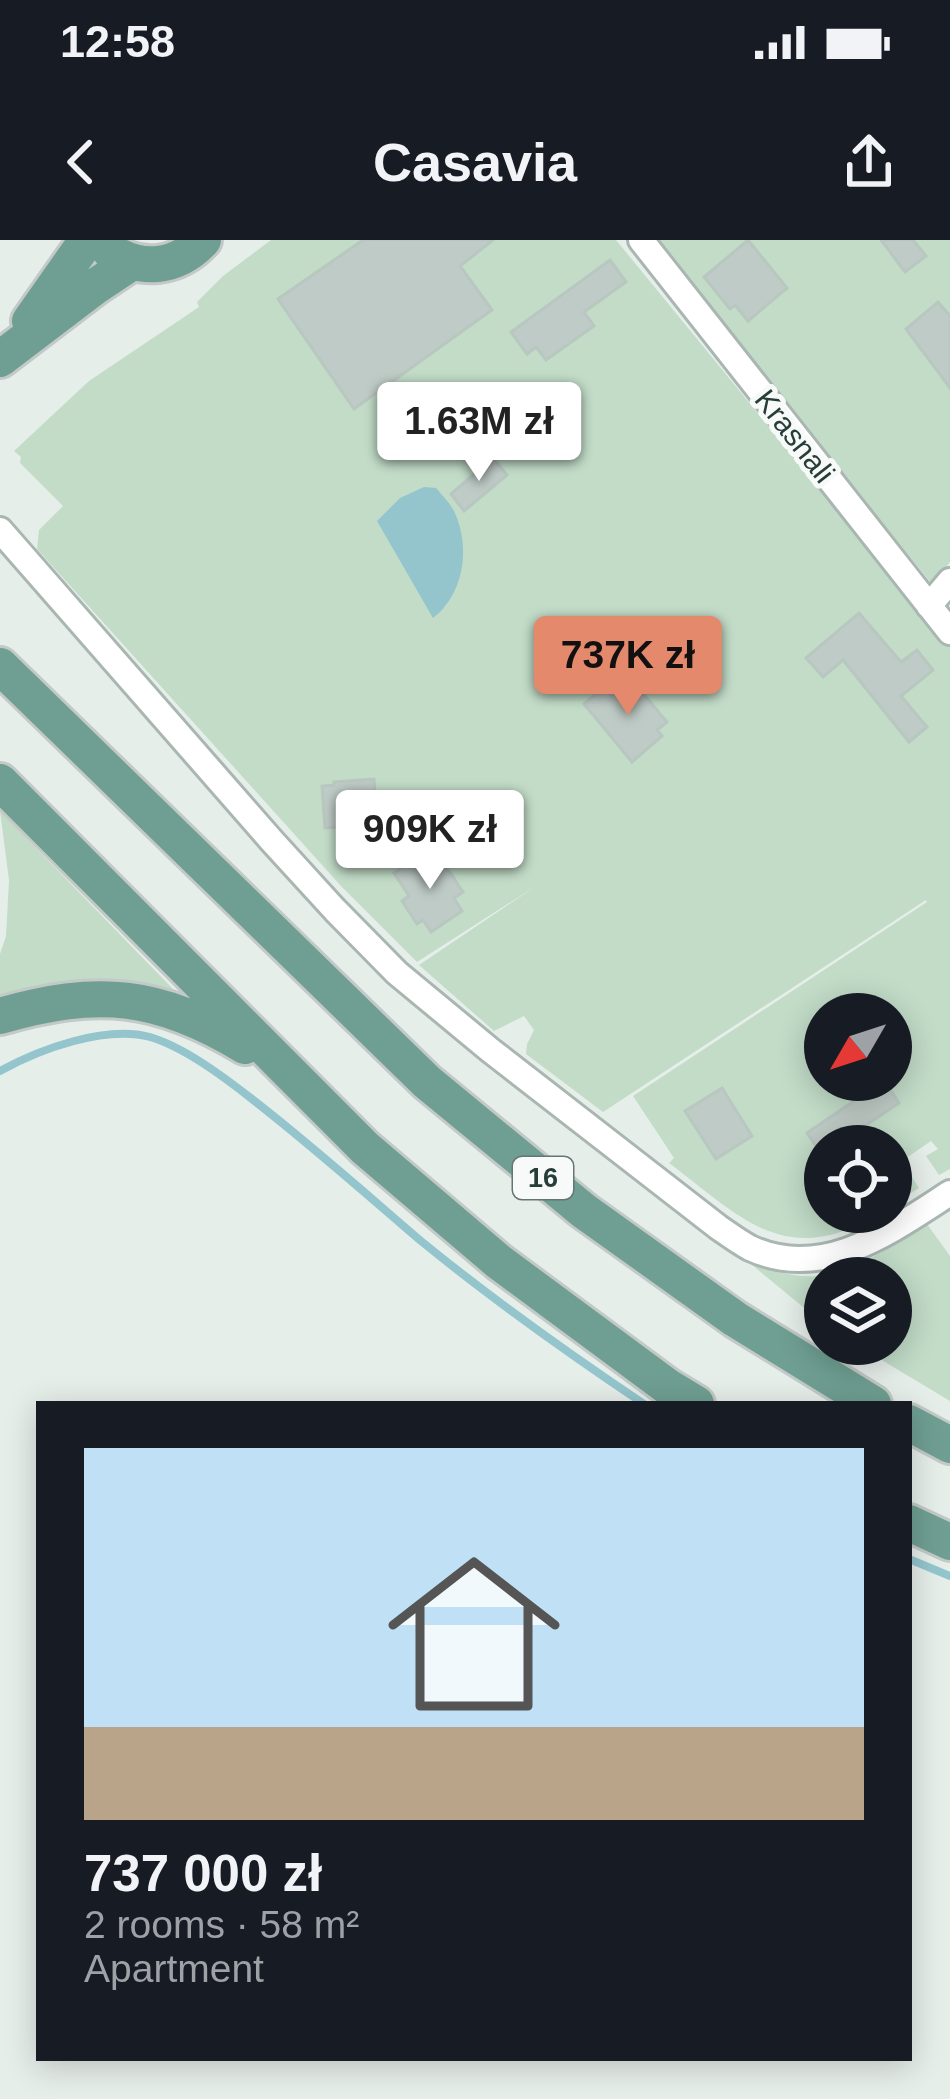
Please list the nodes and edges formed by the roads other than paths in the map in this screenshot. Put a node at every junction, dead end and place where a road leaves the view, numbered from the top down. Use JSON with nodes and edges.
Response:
{"nodes":[{"id":1,"x":87,"y":240,"type":"edge"},
{"id":2,"x":99,"y":240,"type":"edge"},
{"id":3,"x":203,"y":240,"type":"edge"},
{"id":4,"x":641,"y":240,"type":"edge"},
{"id":5,"x":132,"y":262,"type":"junction"},
{"id":6,"x":4,"y":356,"type":"edge"},
{"id":7,"x":0,"y":530,"type":"edge"},
{"id":8,"x":950,"y":581,"type":"edge"},
{"id":9,"x":929,"y":606,"type":"junction"},
{"id":10,"x":950,"y":632,"type":"edge"},
{"id":11,"x":0,"y":666,"type":"edge"},
{"id":12,"x":0,"y":782,"type":"edge"},
{"id":13,"x":0,"y":1016,"type":"edge"},
{"id":14,"x":302,"y":1087,"type":"junction"},
{"id":15,"x":950,"y":1193,"type":"edge"},
{"id":16,"x":692,"y":1401,"type":"edge"},
{"id":17,"x":868,"y":1401,"type":"edge"},
{"id":18,"x":912,"y":1425,"type":"edge"},
{"id":19,"x":950,"y":1444,"type":"edge"},
{"id":20,"x":912,"y":1524,"type":"edge"},
{"id":21,"x":950,"y":1542,"type":"edge"}],
"edges":[{"from":1,"to":6,"type":"main road"},
{"from":2,"to":5,"type":"main road"},
{"from":3,"to":5,"type":"main road"},
{"from":4,"to":9,"type":"street","name":"Krasnali"},
{"from":5,"to":6,"type":"main road"},
{"from":7,"to":15,"type":"street"},
{"from":8,"to":9,"type":"street"},
{"from":9,"to":10,"type":"street","name":"Krasnali"},
{"from":11,"to":17,"type":"main road","number":"16"},
{"from":12,"to":14,"type":"main road"},
{"from":13,"to":14,"type":"main road"},
{"from":14,"to":16,"type":"main road"},
{"from":18,"to":19,"type":"main road"},
{"from":20,"to":21,"type":"main road"}]}
